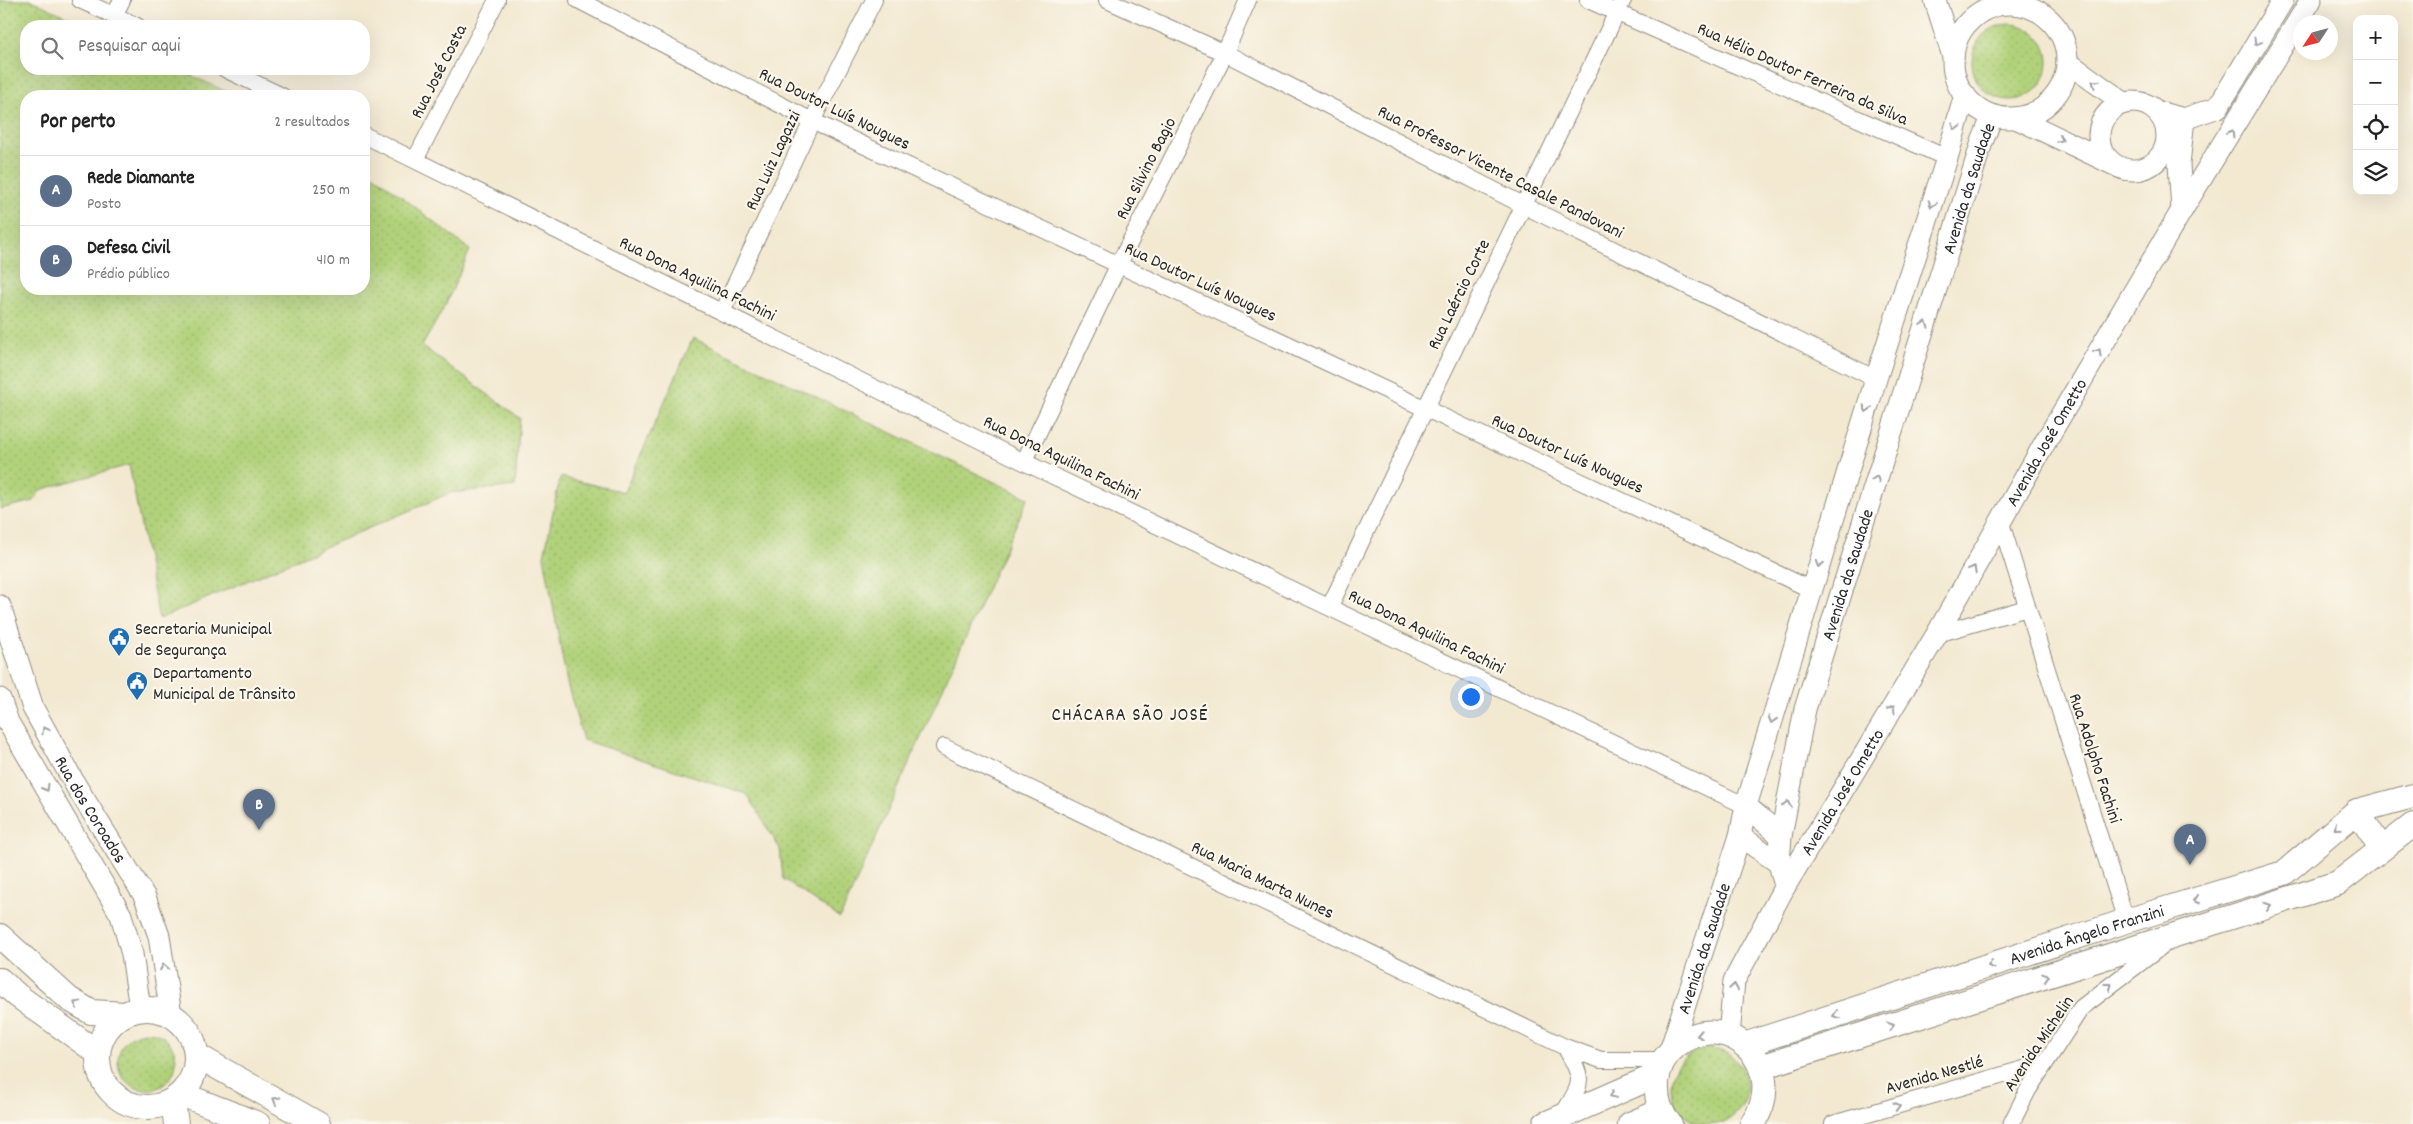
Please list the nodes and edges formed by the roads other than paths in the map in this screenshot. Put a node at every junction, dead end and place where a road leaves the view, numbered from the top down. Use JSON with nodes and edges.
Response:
{"nodes":[{"id":1,"x":80,"y":0,"type":"edge"},
{"id":2,"x":122,"y":0,"type":"edge"},
{"id":3,"x":497,"y":0,"type":"edge"},
{"id":4,"x":578,"y":0,"type":"edge"},
{"id":5,"x":874,"y":0,"type":"edge"},
{"id":6,"x":1107,"y":0,"type":"edge"},
{"id":7,"x":1248,"y":0,"type":"edge"},
{"id":8,"x":1588,"y":0,"type":"edge"},
{"id":9,"x":1935,"y":0,"type":"edge"},
{"id":10,"x":2283,"y":0,"type":"edge"},
{"id":11,"x":2311,"y":0,"type":"edge"},
{"id":12,"x":1996,"y":2,"type":"edge"},
{"id":13,"x":1619,"y":7,"type":"edge"},
{"id":14,"x":114,"y":16,"type":"junction"},
{"id":15,"x":123,"y":20,"type":"edge"},
{"id":16,"x":1225,"y":52,"type":"junction"},
{"id":17,"x":1953,"y":56,"type":"junction"},
{"id":18,"x":2067,"y":62,"type":"junction"},
{"id":19,"x":238,"y":75,"type":"edge"},
{"id":20,"x":269,"y":90,"type":"edge"},
{"id":21,"x":1964,"y":95,"type":"junction"},
{"id":22,"x":2124,"y":103,"type":"junction"},
{"id":23,"x":2156,"y":112,"type":"junction"},
{"id":24,"x":2006,"y":117,"type":"junction"},
{"id":25,"x":2184,"y":119,"type":"junction"},
{"id":26,"x":812,"y":121,"type":"junction"},
{"id":27,"x":370,"y":138,"type":"edge"},
{"id":28,"x":1947,"y":158,"type":"junction"},
{"id":29,"x":415,"y":160,"type":"junction"},
{"id":30,"x":2179,"y":164,"type":"junction"},
{"id":31,"x":2115,"y":166,"type":"junction"},
{"id":32,"x":2136,"y":171,"type":"junction"},
{"id":33,"x":2205,"y":174,"type":"junction"},
{"id":34,"x":1523,"y":205,"type":"junction"},
{"id":35,"x":2182,"y":210,"type":"junction"},
{"id":36,"x":1119,"y":264,"type":"junction"},
{"id":37,"x":722,"y":312,"type":"junction"},
{"id":38,"x":1876,"y":379,"type":"junction"},
{"id":39,"x":1425,"y":408,"type":"junction"},
{"id":40,"x":1024,"y":462,"type":"junction"},
{"id":41,"x":2000,"y":520,"type":"junction"},
{"id":42,"x":1812,"y":590,"type":"junction"},
{"id":43,"x":0,"y":606,"type":"edge"},
{"id":44,"x":1330,"y":606,"type":"junction"},
{"id":45,"x":2027,"y":608,"type":"junction"},
{"id":46,"x":1937,"y":634,"type":"junction"},
{"id":47,"x":0,"y":699,"type":"edge"},
{"id":48,"x":33,"y":708,"type":"junction"},
{"id":49,"x":8,"y":722,"type":"junction"},
{"id":50,"x":944,"y":747,"type":"dead end"},
{"id":51,"x":2413,"y":796,"type":"edge"},
{"id":52,"x":1746,"y":806,"type":"junction"},
{"id":53,"x":2357,"y":811,"type":"junction"},
{"id":54,"x":2413,"y":825,"type":"edge"},
{"id":55,"x":1740,"y":836,"type":"junction"},
{"id":56,"x":1781,"y":836,"type":"junction"},
{"id":57,"x":2381,"y":848,"type":"junction"},
{"id":58,"x":1779,"y":863,"type":"junction"},
{"id":59,"x":1785,"y":886,"type":"junction"},
{"id":60,"x":2126,"y":921,"type":"junction"},
{"id":61,"x":2176,"y":935,"type":"junction"},
{"id":62,"x":0,"y":936,"type":"edge"},
{"id":63,"x":0,"y":980,"type":"edge"},
{"id":64,"x":132,"y":1011,"type":"junction"},
{"id":65,"x":172,"y":1015,"type":"junction"},
{"id":66,"x":1737,"y":1040,"type":"junction"},
{"id":67,"x":1565,"y":1047,"type":"junction"},
{"id":68,"x":98,"y":1053,"type":"junction"},
{"id":69,"x":196,"y":1055,"type":"junction"},
{"id":70,"x":1663,"y":1062,"type":"junction"},
{"id":71,"x":2046,"y":1063,"type":"junction"},
{"id":72,"x":1761,"y":1067,"type":"junction"},
{"id":73,"x":116,"y":1097,"type":"junction"},
{"id":74,"x":177,"y":1097,"type":"junction"},
{"id":75,"x":1666,"y":1120,"type":"edge"},
{"id":76,"x":1553,"y":1121,"type":"edge"},
{"id":77,"x":126,"y":1124,"type":"edge"},
{"id":78,"x":176,"y":1124,"type":"edge"},
{"id":79,"x":256,"y":1124,"type":"edge"},
{"id":80,"x":318,"y":1124,"type":"edge"},
{"id":81,"x":1630,"y":1124,"type":"edge"},
{"id":82,"x":1752,"y":1124,"type":"edge"},
{"id":83,"x":1833,"y":1124,"type":"edge"},
{"id":84,"x":2011,"y":1124,"type":"edge"}],
"edges":[{"from":1,"to":14,"type":"street"},
{"from":2,"to":14,"type":"street"},
{"from":3,"to":29,"type":"street","name":"Rua José Costa"},
{"from":4,"to":26,"type":"street","name":"Rua Doutor Luís Nougues"},
{"from":5,"to":26,"type":"street","name":"Rua Luiz Lagazzi"},
{"from":6,"to":16,"type":"street","name":"Rua Professor Vicente Casale Pandovani"},
{"from":7,"to":16,"type":"street","name":"Rua Silvino Bagio"},
{"from":8,"to":13,"type":"street","name":"Rua Hélio Doutor Ferreira da Silva"},
{"from":9,"to":17,"type":"street"},
{"from":10,"to":25,"type":"street","one_way":true},
{"from":33,"to":11,"type":"street","name":"Avenida José Ometto","one_way":true},
{"from":12,"to":17,"type":"street"},
{"from":12,"to":18,"type":"street"},
{"from":13,"to":28,"type":"street","name":"Rua Hélio Doutor Ferreira da Silva"},
{"from":13,"to":34,"type":"street","name":"Rua Laércio Corte"},
{"from":14,"to":15,"type":"street"},
{"from":16,"to":34,"type":"street","name":"Rua Professor Vicente Casale Pandovani"},
{"from":16,"to":36,"type":"street","name":"Rua Silvino Bagio"},
{"from":17,"to":21,"type":"street"},
{"from":22,"to":18,"type":"street","one_way":true},
{"from":18,"to":24,"type":"street"},
{"from":19,"to":20,"type":"street"},
{"from":21,"to":24,"type":"street"},
{"from":21,"to":28,"type":"street","name":"Avenida da Saudade","one_way":true},
{"from":22,"to":23,"type":"street"},
{"from":22,"to":31,"type":"street"},
{"from":23,"to":25,"type":"street"},
{"from":23,"to":32,"type":"street"},
{"from":24,"to":31,"type":"street","one_way":true},
{"from":56,"to":24,"type":"street","name":"Avenida da Saudade","one_way":true},
{"from":25,"to":30,"type":"street"},
{"from":26,"to":36,"type":"street","name":"Rua Doutor Luís Nougues"},
{"from":26,"to":37,"type":"street","name":"Rua Luiz Lagazzi"},
{"from":27,"to":29,"type":"street","name":"Rua Dona Aquilina Fachini"},
{"from":28,"to":38,"type":"street","name":"Avenida da Saudade","one_way":true},
{"from":29,"to":37,"type":"street","name":"Rua Dona Aquilina Fachini"},
{"from":30,"to":32,"type":"street"},
{"from":30,"to":33,"type":"street"},
{"from":30,"to":35,"type":"street"},
{"from":31,"to":32,"type":"street"},
{"from":33,"to":35,"type":"street","name":"Avenida José Ometto"},
{"from":34,"to":38,"type":"street","name":"Rua Professor Vicente Casale Pandovani"},
{"from":34,"to":39,"type":"street","name":"Rua Laércio Corte"},
{"from":41,"to":35,"type":"street","name":"Avenida José Ometto","one_way":true},
{"from":36,"to":39,"type":"street","name":"Rua Doutor Luís Nougues"},
{"from":36,"to":40,"type":"street","name":"Rua Silvino Bagio"},
{"from":37,"to":40,"type":"street","name":"Rua Dona Aquilina Fachini"},
{"from":38,"to":42,"type":"street","name":"Avenida da Saudade","one_way":true},
{"from":39,"to":42,"type":"street","name":"Rua Doutor Luís Nougues"},
{"from":39,"to":44,"type":"street","name":"Rua Laércio Corte"},
{"from":40,"to":44,"type":"street","name":"Rua Dona Aquilina Fachini"},
{"from":41,"to":45,"type":"street","name":"Rua Adolpho Fachini"},
{"from":46,"to":41,"type":"street","name":"Avenida José Ometto","one_way":true},
{"from":42,"to":52,"type":"street","name":"Avenida da Saudade","one_way":true},
{"from":43,"to":48,"type":"street","name":"Rua dos Coroados"},
{"from":44,"to":52,"type":"street","name":"Rua Dona Aquilina Fachini"},
{"from":45,"to":46,"type":"street"},
{"from":45,"to":60,"type":"street","name":"Rua Adolpho Fachini"},
{"from":59,"to":46,"type":"street","name":"Avenida José Ometto","one_way":true},
{"from":47,"to":49,"type":"street","name":"Rua dos Coroados"},
{"from":48,"to":49,"type":"street"},
{"from":65,"to":48,"type":"street","name":"Rua dos Coroados","one_way":true},
{"from":49,"to":64,"type":"street","name":"Rua dos Coroados","one_way":true},
{"from":50,"to":67,"type":"street","name":"Rua Maria Marta Nunes"},
{"from":51,"to":53,"type":"main road","name":"Avenida Ângelo Franzini"},
{"from":52,"to":55,"type":"street","name":"Avenida da Saudade"},
{"from":52,"to":56,"type":"street"},
{"from":53,"to":57,"type":"main road"},
{"from":53,"to":60,"type":"main road","name":"Avenida Ângelo Franzini","one_way":true},
{"from":54,"to":57,"type":"main road","name":"Avenida Ângelo Franzini"},
{"from":55,"to":58,"type":"street"},
{"from":55,"to":70,"type":"street","name":"Avenida da Saudade"},
{"from":56,"to":58,"type":"street","name":"Avenida da Saudade"},
{"from":61,"to":57,"type":"main road","name":"Avenida Ângelo Franzini","one_way":true},
{"from":58,"to":59,"type":"street","name":"Avenida da Saudade"},
{"from":66,"to":59,"type":"street","one_way":true},
{"from":60,"to":66,"type":"main road","name":"Avenida Ângelo Franzini","one_way":true},
{"from":71,"to":61,"type":"street","name":"Avenida Michelin","one_way":true},
{"from":72,"to":61,"type":"main road","name":"Avenida Ângelo Franzini","one_way":true},
{"from":64,"to":62,"type":"main road","one_way":true},
{"from":63,"to":68,"type":"main road"},
{"from":64,"to":65,"type":"main road"},
{"from":64,"to":68,"type":"main road"},
{"from":65,"to":69,"type":"main road"},
{"from":66,"to":70,"type":"main road","one_way":true},
{"from":66,"to":72,"type":"main road"},
{"from":67,"to":70,"type":"street","name":"Rua Maria Marta Nunes"},
{"from":67,"to":76,"type":"street"},
{"from":68,"to":73,"type":"main road"},
{"from":69,"to":74,"type":"main road"},
{"from":80,"to":69,"type":"main road","one_way":true},
{"from":70,"to":75,"type":"main road"},
{"from":70,"to":76,"type":"main road","one_way":true},
{"from":83,"to":71,"type":"street","name":"Avenida Nestlé","one_way":true},
{"from":71,"to":84,"type":"street","name":"Avenida Michelin"},
{"from":72,"to":82,"type":"main road"},
{"from":73,"to":74,"type":"main road"},
{"from":73,"to":77,"type":"main road"},
{"from":74,"to":78,"type":"main road"},
{"from":74,"to":79,"type":"main road"},
{"from":75,"to":81,"type":"main road"}]}
